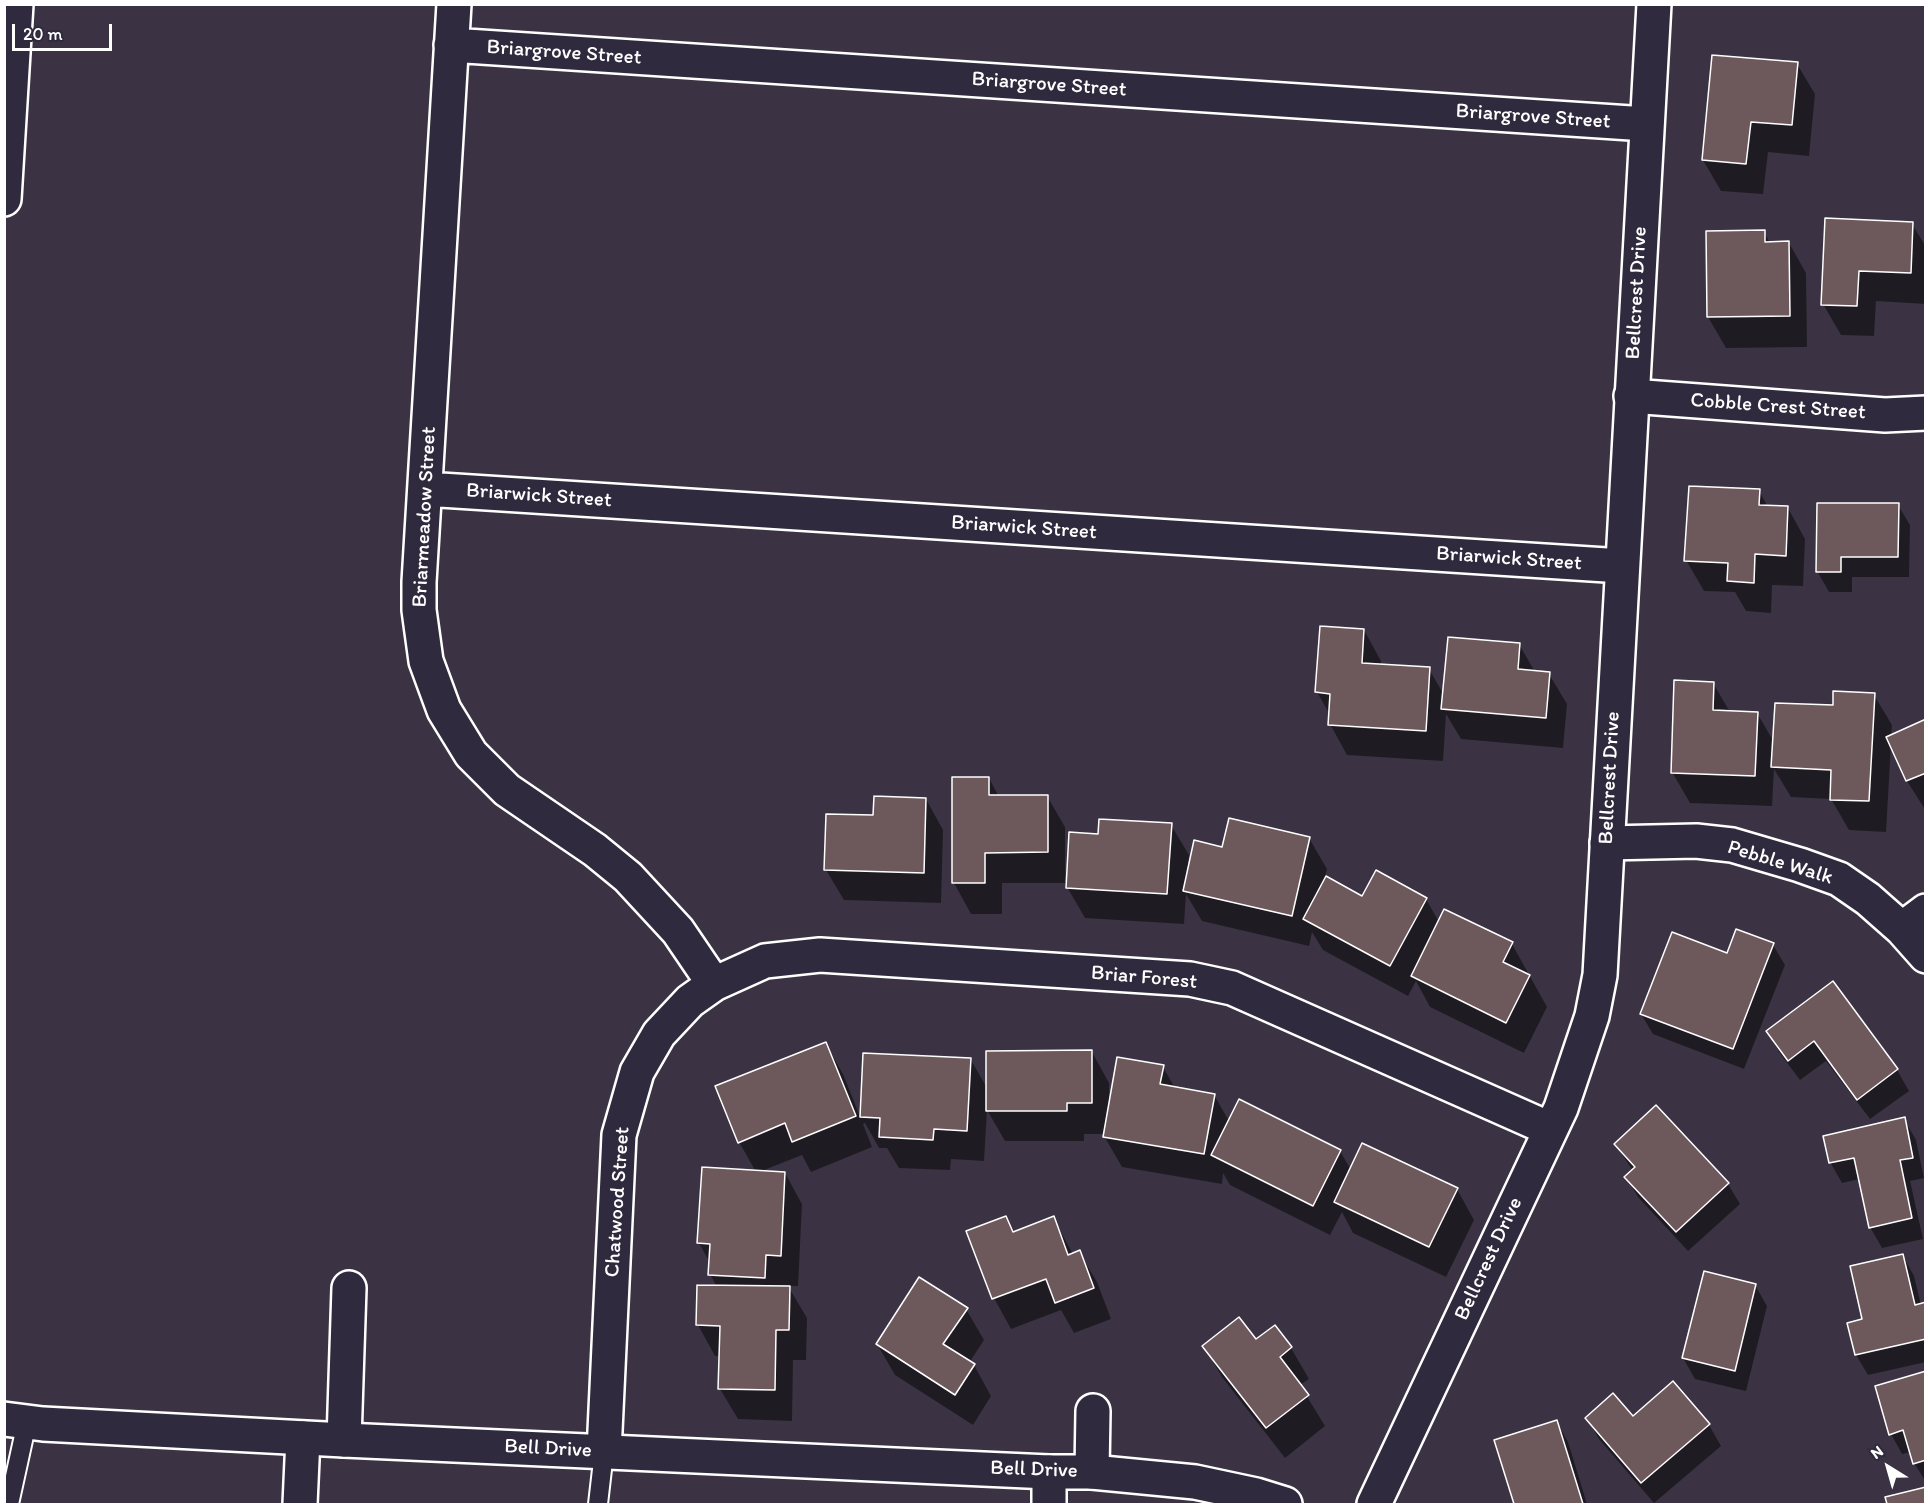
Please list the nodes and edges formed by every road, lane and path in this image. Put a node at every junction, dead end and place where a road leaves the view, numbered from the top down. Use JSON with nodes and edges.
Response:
{"nodes":[{"id":1,"x":16,"y":4,"type":"edge"},
{"id":2,"x":454,"y":4,"type":"edge"},
{"id":3,"x":1654,"y":4,"type":"edge"},
{"id":4,"x":451,"y":45,"type":"junction"},
{"id":5,"x":1646,"y":124,"type":"junction"},
{"id":6,"x":4,"y":199,"type":"edge"},
{"id":7,"x":1631,"y":396,"type":"junction"},
{"id":8,"x":1926,"y":412,"type":"edge"},
{"id":9,"x":425,"y":489,"type":"junction"},
{"id":10,"x":1622,"y":567,"type":"junction"},
{"id":11,"x":1607,"y":843,"type":"junction"},
{"id":12,"x":1914,"y":920,"type":"edge"},
{"id":13,"x":1926,"y":956,"type":"edge"},
{"id":14,"x":714,"y":984,"type":"junction"},
{"id":15,"x":1550,"y":1129,"type":"junction"},
{"id":16,"x":349,"y":1288,"type":"dead end"},
{"id":17,"x":1093,"y":1411,"type":"dead end"},
{"id":18,"x":16,"y":1421,"type":"edge"},
{"id":19,"x":303,"y":1438,"type":"junction"},
{"id":20,"x":344,"y":1440,"type":"junction"},
{"id":21,"x":604,"y":1452,"type":"junction"},
{"id":22,"x":1048,"y":1472,"type":"junction"},
{"id":23,"x":1092,"y":1472,"type":"junction"},
{"id":24,"x":9,"y":1504,"type":"edge"},
{"id":25,"x":300,"y":1504,"type":"edge"},
{"id":26,"x":598,"y":1504,"type":"edge"},
{"id":27,"x":1049,"y":1504,"type":"edge"},
{"id":28,"x":1285,"y":1504,"type":"edge"},
{"id":29,"x":1374,"y":1504,"type":"edge"}],
"edges":[{"from":1,"to":6,"type":"street"},
{"from":2,"to":4,"type":"street","name":"Briarmeadow Street"},
{"from":3,"to":5,"type":"street","name":"Bellcrest Drive"},
{"from":4,"to":5,"type":"street","name":"Briargrove Street"},
{"from":4,"to":9,"type":"street","name":"Briarmeadow Street"},
{"from":5,"to":7,"type":"street","name":"Bellcrest Drive"},
{"from":7,"to":8,"type":"street","name":"Cobble Crest Street"},
{"from":7,"to":10,"type":"street","name":"Bellcrest Drive"},
{"from":9,"to":10,"type":"street","name":"Briarwick Street"},
{"from":9,"to":14,"type":"street","name":"Briarmeadow Street"},
{"from":10,"to":11,"type":"street","name":"Bellcrest Drive"},
{"from":11,"to":12,"type":"street","name":"Pebble Walk"},
{"from":11,"to":15,"type":"street","name":"Bellcrest Drive"},
{"from":12,"to":13,"type":"street","name":"Pebble Walk"},
{"from":14,"to":15,"type":"street","name":"Briar Forest"},
{"from":14,"to":21,"type":"street","name":"Chatwood Street"},
{"from":15,"to":29,"type":"street","name":"Bellcrest Drive"},
{"from":16,"to":20,"type":"street"},
{"from":17,"to":23,"type":"street","name":"Bell Drive"},
{"from":18,"to":19,"type":"street","name":"Bell Drive"},
{"from":18,"to":24,"type":"lane"},
{"from":19,"to":20,"type":"street","name":"Bell Drive"},
{"from":19,"to":25,"type":"street"},
{"from":20,"to":21,"type":"street","name":"Bell Drive"},
{"from":21,"to":22,"type":"street","name":"Bell Drive"},
{"from":21,"to":26,"type":"lane"},
{"from":22,"to":23,"type":"street","name":"Bell Drive"},
{"from":22,"to":27,"type":"street"},
{"from":23,"to":28,"type":"street","name":"Bell Drive"}]}
